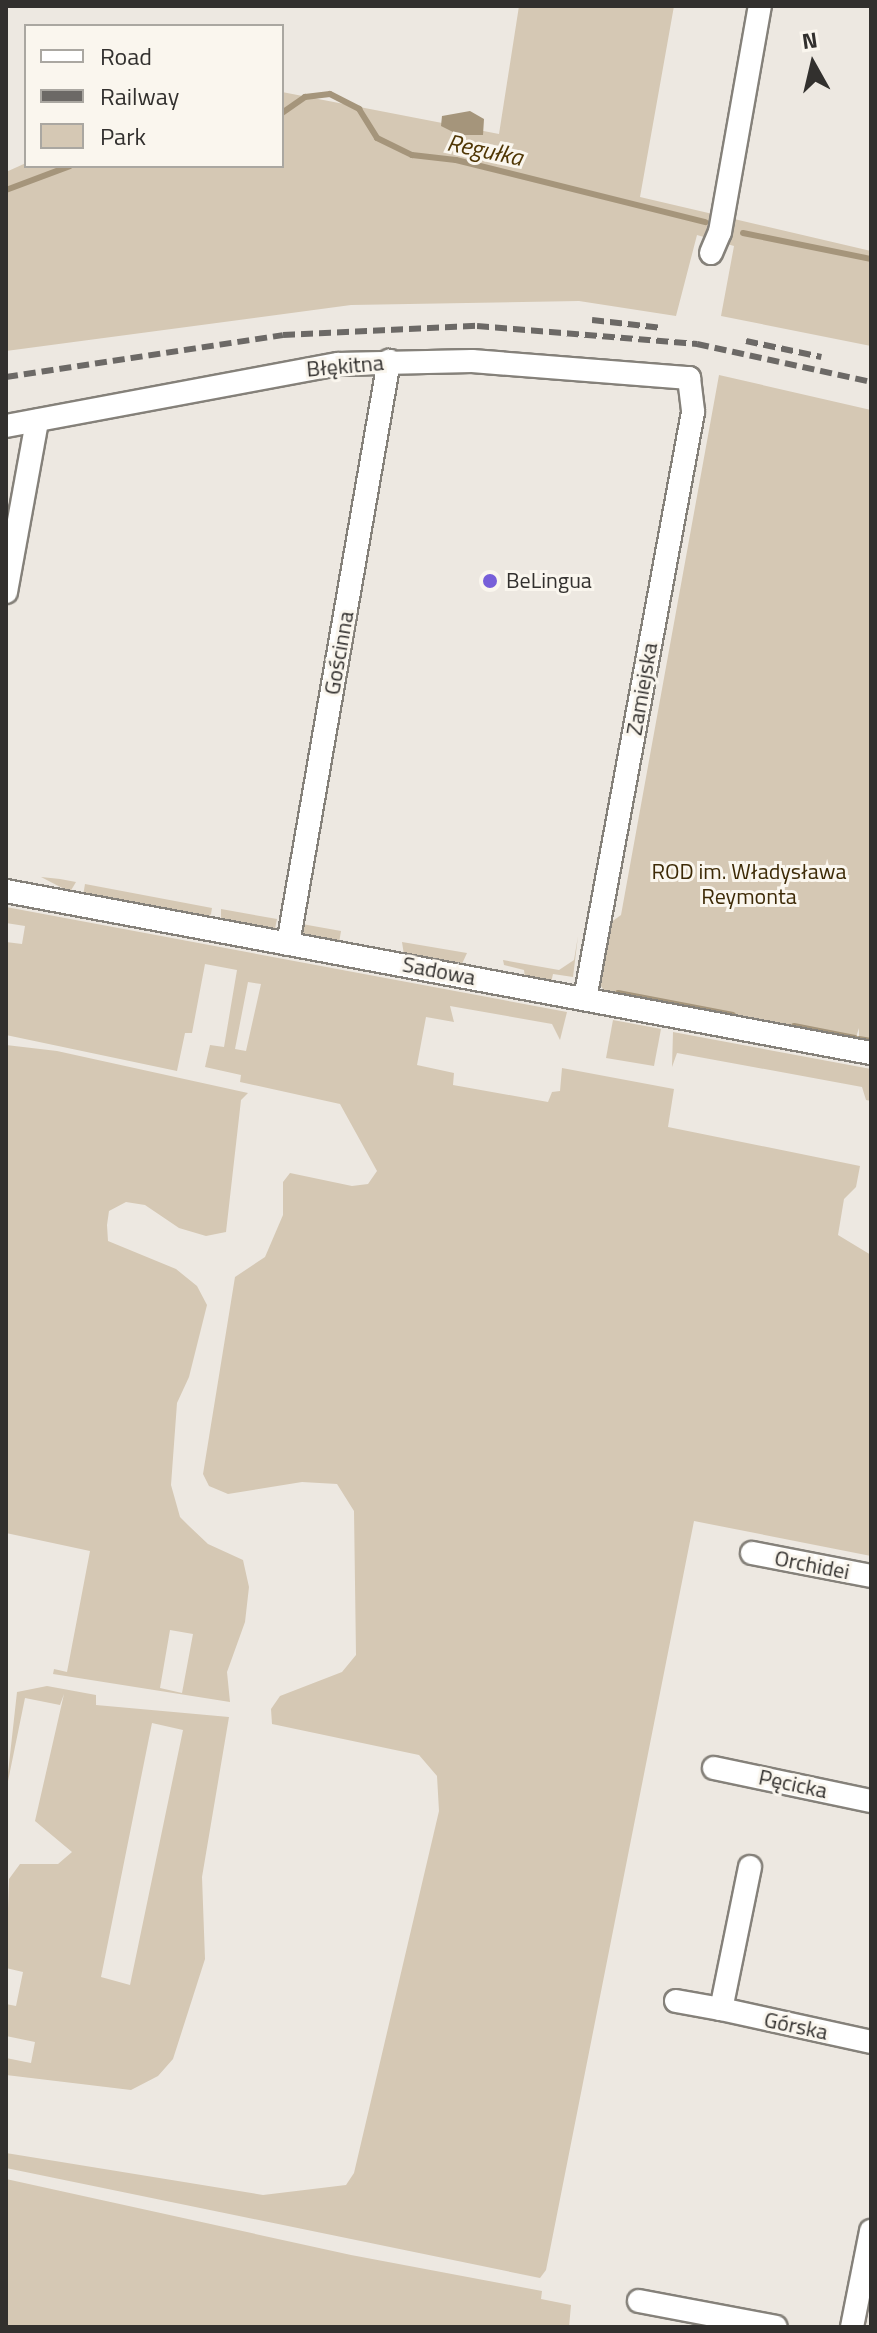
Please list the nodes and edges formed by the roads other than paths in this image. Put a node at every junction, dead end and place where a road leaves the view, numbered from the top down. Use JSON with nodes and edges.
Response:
{"nodes":[{"id":1,"x":760,"y":6,"type":"edge"},
{"id":2,"x":711,"y":253,"type":"dead end"},
{"id":3,"x":389,"y":361,"type":"junction"},
{"id":4,"x":689,"y":378,"type":"joint"},
{"id":5,"x":37,"y":421,"type":"junction"},
{"id":6,"x":6,"y":426,"type":"edge"},
{"id":7,"x":6,"y":592,"type":"edge"},
{"id":8,"x":6,"y":891,"type":"edge"},
{"id":9,"x":288,"y":944,"type":"junction"},
{"id":10,"x":585,"y":999,"type":"junction"},
{"id":11,"x":871,"y":1053,"type":"edge"},
{"id":12,"x":752,"y":1553,"type":"dead end"},
{"id":13,"x":871,"y":1576,"type":"edge"},
{"id":14,"x":714,"y":1768,"type":"dead end"},
{"id":15,"x":871,"y":1801,"type":"edge"},
{"id":16,"x":750,"y":1867,"type":"dead end"},
{"id":17,"x":676,"y":2001,"type":"dead end"},
{"id":18,"x":721,"y":2009,"type":"junction"},
{"id":19,"x":871,"y":2042,"type":"edge"},
{"id":20,"x":871,"y":2231,"type":"edge"},
{"id":21,"x":639,"y":2301,"type":"dead end"},
{"id":22,"x":776,"y":2327,"type":"edge"},
{"id":23,"x":852,"y":2327,"type":"edge"}],
"edges":[{"from":1,"to":2,"type":"street"},
{"from":3,"to":4,"type":"street","name":"Błękitna"},
{"from":3,"to":5,"type":"street","name":"Błękitna"},
{"from":3,"to":9,"type":"street","name":"Gościnna"},
{"from":4,"to":10,"type":"street","name":"Zamiejska"},
{"from":5,"to":6,"type":"street","name":"Błękitna"},
{"from":5,"to":7,"type":"street"},
{"from":8,"to":9,"type":"street","name":"Sadowa"},
{"from":9,"to":10,"type":"street","name":"Sadowa"},
{"from":10,"to":11,"type":"street","name":"Sadowa"},
{"from":12,"to":13,"type":"street","name":"Orchidei"},
{"from":14,"to":15,"type":"street","name":"Pęcicka"},
{"from":16,"to":18,"type":"street"},
{"from":17,"to":18,"type":"street","name":"Górska"},
{"from":18,"to":19,"type":"street","name":"Górska"},
{"from":20,"to":23,"type":"street"},
{"from":21,"to":22,"type":"street"}]}
